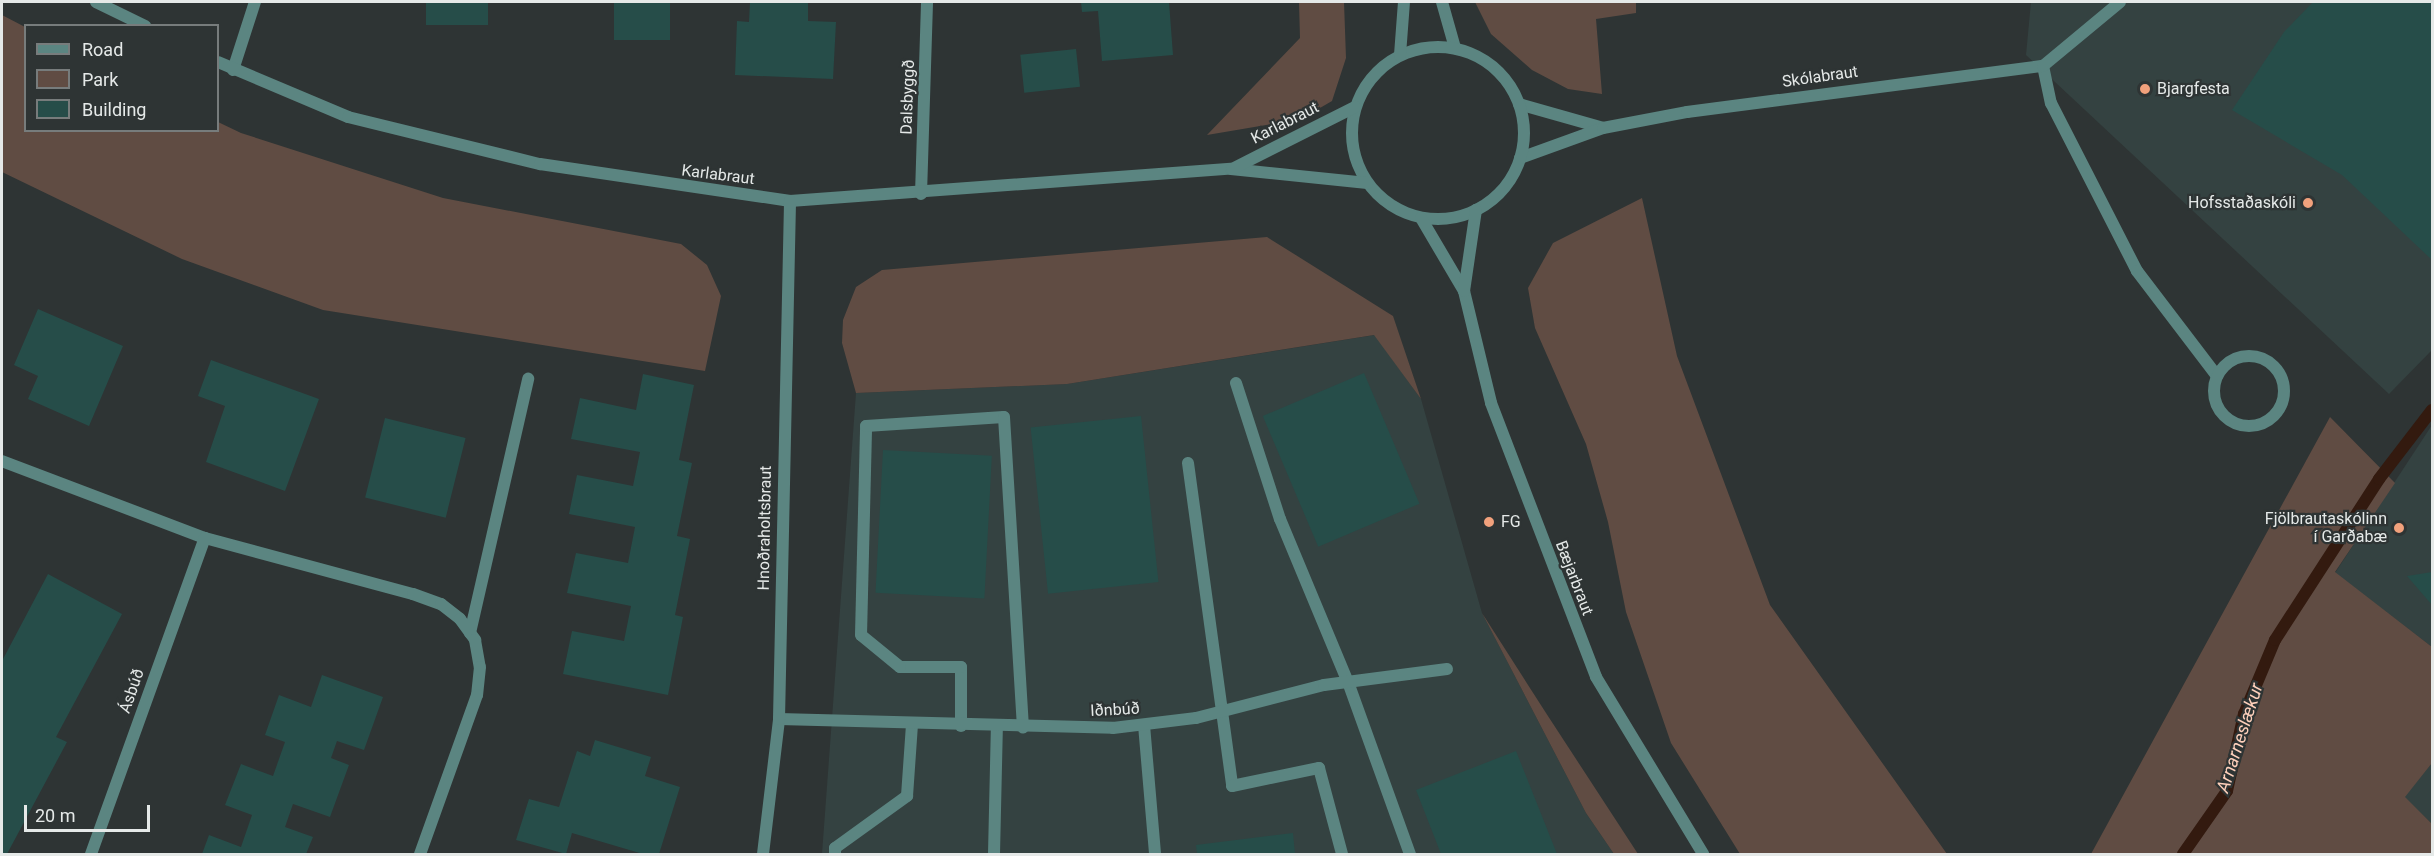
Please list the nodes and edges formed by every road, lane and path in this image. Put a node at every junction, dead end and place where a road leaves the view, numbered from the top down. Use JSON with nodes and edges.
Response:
{"nodes":[{"id":1,"x":96,"y":2,"type":"edge"},
{"id":2,"x":255,"y":2,"type":"edge"},
{"id":3,"x":927,"y":2,"type":"edge"},
{"id":4,"x":1404,"y":2,"type":"edge"},
{"id":5,"x":1442,"y":2,"type":"edge"},
{"id":6,"x":2121,"y":2,"type":"edge"},
{"id":7,"x":141,"y":24,"type":"edge"},
{"id":8,"x":1455,"y":48,"type":"junction"},
{"id":9,"x":1400,"y":55,"type":"junction"},
{"id":10,"x":219,"y":62,"type":"edge"},
{"id":11,"x":2043,"y":66,"type":"junction"},
{"id":12,"x":233,"y":69,"type":"junction"},
{"id":13,"x":1519,"y":104,"type":"junction"},
{"id":14,"x":1355,"y":107,"type":"junction"},
{"id":15,"x":1603,"y":128,"type":"junction"},
{"id":16,"x":1520,"y":158,"type":"junction"},
{"id":17,"x":1231,"y":169,"type":"junction"},
{"id":18,"x":1367,"y":183,"type":"junction"},
{"id":19,"x":921,"y":194,"type":"junction"},
{"id":20,"x":790,"y":201,"type":"junction"},
{"id":21,"x":1476,"y":210,"type":"junction"},
{"id":22,"x":1421,"y":218,"type":"junction"},
{"id":23,"x":1464,"y":291,"type":"junction"},
{"id":24,"x":2217,"y":376,"type":"junction"},
{"id":25,"x":528,"y":380,"type":"dead end"},
{"id":26,"x":1236,"y":383,"type":"dead end"},
{"id":27,"x":2,"y":461,"type":"edge"},
{"id":28,"x":1188,"y":463,"type":"dead end"},
{"id":29,"x":205,"y":538,"type":"junction"},
{"id":30,"x":470,"y":633,"type":"junction"},
{"id":31,"x":1447,"y":669,"type":"dead end"},
{"id":32,"x":1348,"y":682,"type":"junction"},
{"id":33,"x":1219,"y":713,"type":"junction"},
{"id":34,"x":779,"y":719,"type":"junction"},
{"id":35,"x":912,"y":725,"type":"junction"},
{"id":36,"x":1144,"y":725,"type":"junction"},
{"id":37,"x":961,"y":726,"type":"junction"},
{"id":38,"x":997,"y":726,"type":"junction"},
{"id":39,"x":1023,"y":727,"type":"junction"},
{"id":40,"x":91,"y":855,"type":"edge"},
{"id":41,"x":420,"y":855,"type":"edge"},
{"id":42,"x":763,"y":855,"type":"edge"},
{"id":43,"x":834,"y":855,"type":"edge"},
{"id":44,"x":994,"y":855,"type":"edge"},
{"id":45,"x":1155,"y":855,"type":"edge"},
{"id":46,"x":1342,"y":855,"type":"edge"},
{"id":47,"x":1410,"y":855,"type":"edge"},
{"id":48,"x":1703,"y":855,"type":"edge"}],
"edges":[{"from":1,"to":7,"type":"street"},
{"from":2,"to":12,"type":"street"},
{"from":3,"to":19,"type":"street","name":"Dalsbyggð"},
{"from":4,"to":9,"type":"street"},
{"from":5,"to":8,"type":"street"},
{"from":6,"to":11,"type":"street"},
{"from":8,"to":9,"type":"street"},
{"from":8,"to":13,"type":"street"},
{"from":9,"to":14,"type":"street"},
{"from":10,"to":12,"type":"street","name":"Karlabraut"},
{"from":11,"to":15,"type":"street","name":"Skólabraut"},
{"from":11,"to":24,"type":"street"},
{"from":12,"to":20,"type":"street","name":"Karlabraut"},
{"from":13,"to":15,"type":"street","name":"Skólabraut"},
{"from":13,"to":16,"type":"street"},
{"from":14,"to":17,"type":"street","name":"Karlabraut"},
{"from":14,"to":18,"type":"street"},
{"from":15,"to":16,"type":"street","name":"Skólabraut"},
{"from":16,"to":21,"type":"street"},
{"from":17,"to":18,"type":"street","name":"Karlabraut"},
{"from":17,"to":19,"type":"street","name":"Karlabraut"},
{"from":18,"to":22,"type":"street"},
{"from":19,"to":20,"type":"street","name":"Karlabraut"},
{"from":20,"to":34,"type":"street","name":"Hnoðraholtsbraut"},
{"from":21,"to":22,"type":"street"},
{"from":21,"to":23,"type":"street","name":"Bæjarbraut"},
{"from":22,"to":23,"type":"street","name":"Bæjarbraut"},
{"from":23,"to":48,"type":"street","name":"Bæjarbraut"},
{"from":24,"to":24,"type":"street"},
{"from":25,"to":30,"type":"street"},
{"from":26,"to":32,"type":"street"},
{"from":27,"to":29,"type":"street"},
{"from":28,"to":33,"type":"street"},
{"from":29,"to":30,"type":"street"},
{"from":29,"to":40,"type":"street","name":"Ásbúð"},
{"from":30,"to":41,"type":"street"},
{"from":31,"to":32,"type":"street","name":"Iðnbúð"},
{"from":32,"to":33,"type":"street","name":"Iðnbúð"},
{"from":32,"to":47,"type":"street"},
{"from":33,"to":36,"type":"street","name":"Iðnbúð"},
{"from":33,"to":46,"type":"street"},
{"from":34,"to":35,"type":"street","name":"Iðnbúð"},
{"from":34,"to":42,"type":"street","name":"Hnoðraholtsbraut"},
{"from":35,"to":37,"type":"street","name":"Iðnbúð"},
{"from":35,"to":43,"type":"street"},
{"from":36,"to":39,"type":"street","name":"Iðnbúð"},
{"from":36,"to":45,"type":"street"},
{"from":37,"to":38,"type":"street","name":"Iðnbúð"},
{"from":37,"to":39,"type":"street"},
{"from":38,"to":39,"type":"street","name":"Iðnbúð"},
{"from":38,"to":44,"type":"street"}]}
